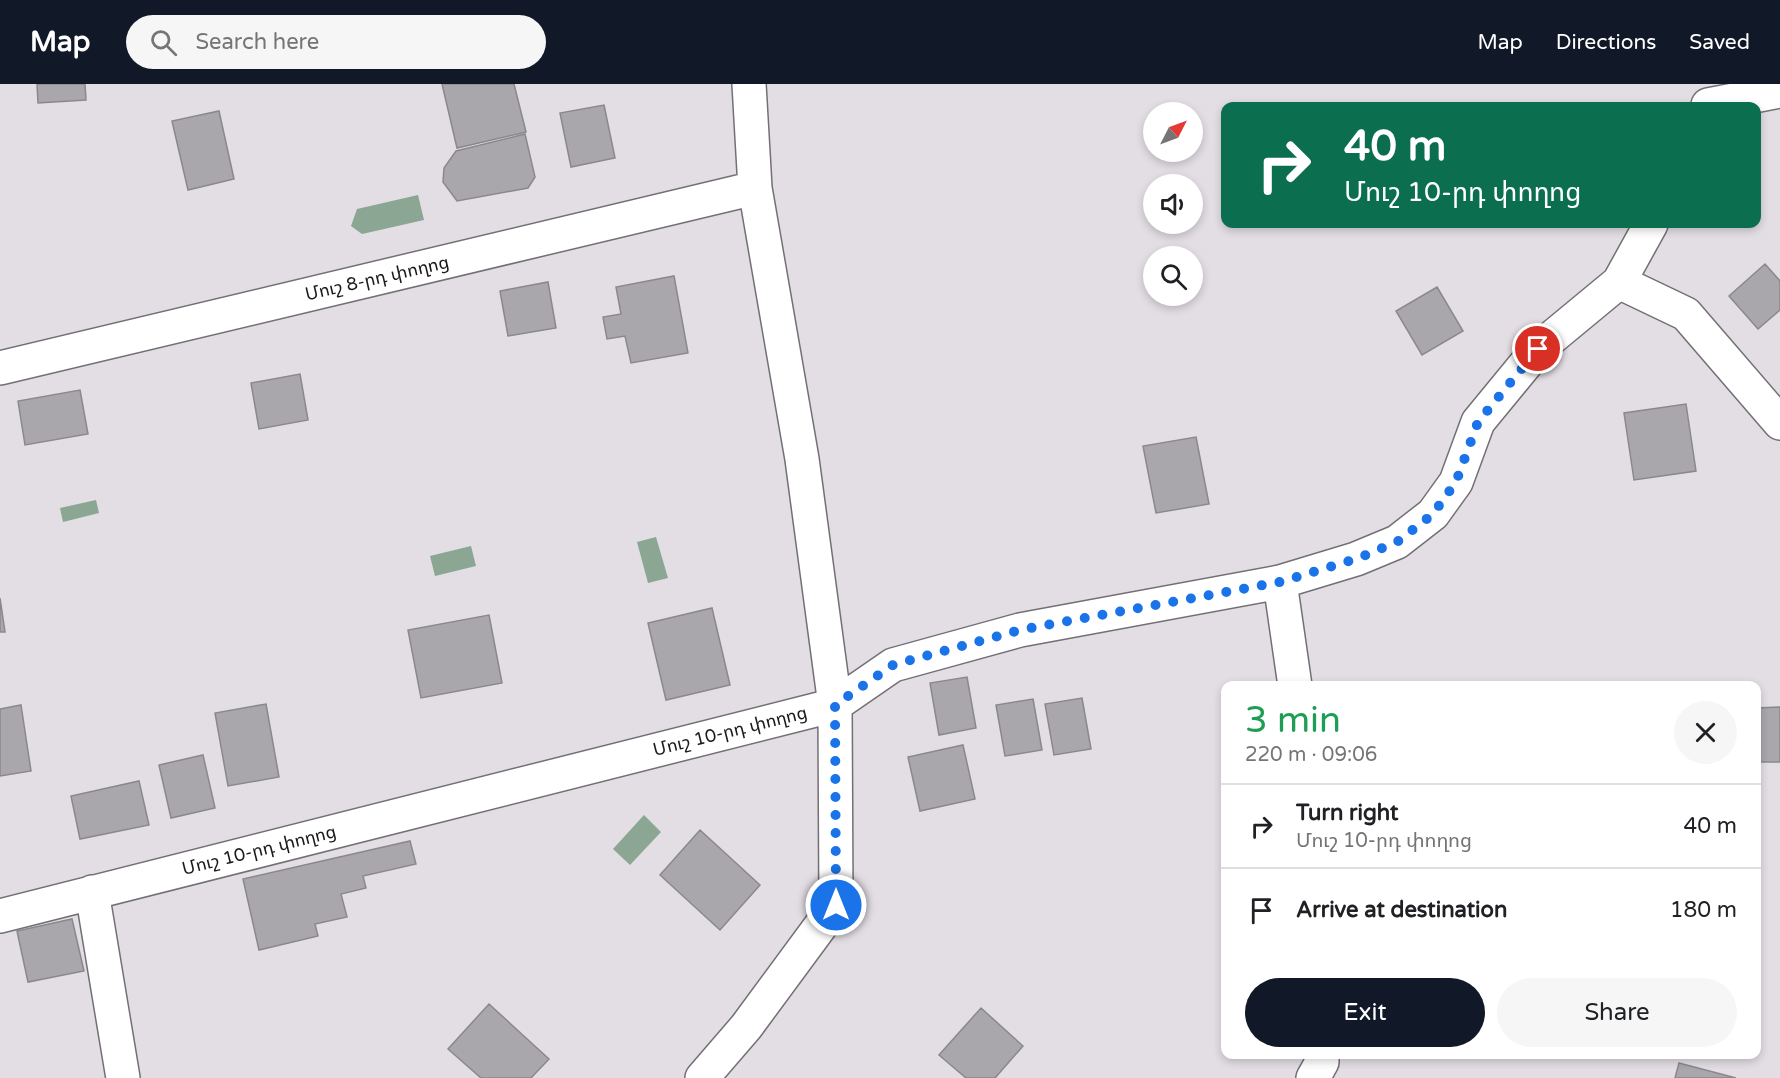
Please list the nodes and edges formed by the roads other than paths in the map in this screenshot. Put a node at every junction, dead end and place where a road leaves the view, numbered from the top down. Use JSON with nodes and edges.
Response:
{"nodes":[{"id":1,"x":749,"y":84,"type":"edge"},
{"id":2,"x":1780,"y":91,"type":"edge"},
{"id":3,"x":1705,"y":95,"type":"edge"},
{"id":4,"x":755,"y":188,"type":"junction"},
{"id":5,"x":1649,"y":228,"type":"edge"},
{"id":6,"x":1619,"y":282,"type":"junction"},
{"id":7,"x":0,"y":368,"type":"edge"},
{"id":8,"x":1780,"y":423,"type":"edge"},
{"id":9,"x":1280,"y":582,"type":"junction"},
{"id":10,"x":1293,"y":681,"type":"edge"},
{"id":11,"x":835,"y":705,"type":"junction"},
{"id":12,"x":92,"y":892,"type":"junction"},
{"id":13,"x":0,"y":916,"type":"edge"},
{"id":14,"x":1322,"y":1059,"type":"edge"},
{"id":15,"x":123,"y":1078,"type":"edge"},
{"id":16,"x":702,"y":1078,"type":"edge"},
{"id":17,"x":1313,"y":1078,"type":"edge"}],
"edges":[{"from":1,"to":4,"type":"street"},
{"from":2,"to":3,"type":"street"},
{"from":4,"to":7,"type":"street","name":"Մուշ 8-րդ փողոց"},
{"from":4,"to":11,"type":"street"},
{"from":5,"to":6,"type":"street","name":"Մուշ 10-րդ փողոց"},
{"from":6,"to":8,"type":"street"},
{"from":6,"to":9,"type":"street","name":"Մուշ 10-րդ փողոց"},
{"from":9,"to":10,"type":"street"},
{"from":9,"to":11,"type":"street","name":"Մուշ 10-րդ փողոց"},
{"from":11,"to":12,"type":"street","name":"Մուշ 10-րդ փողոց"},
{"from":11,"to":16,"type":"street"},
{"from":12,"to":13,"type":"street","name":"Մուշ 10-րդ փողոց"},
{"from":12,"to":15,"type":"street"},
{"from":14,"to":17,"type":"street"}]}
